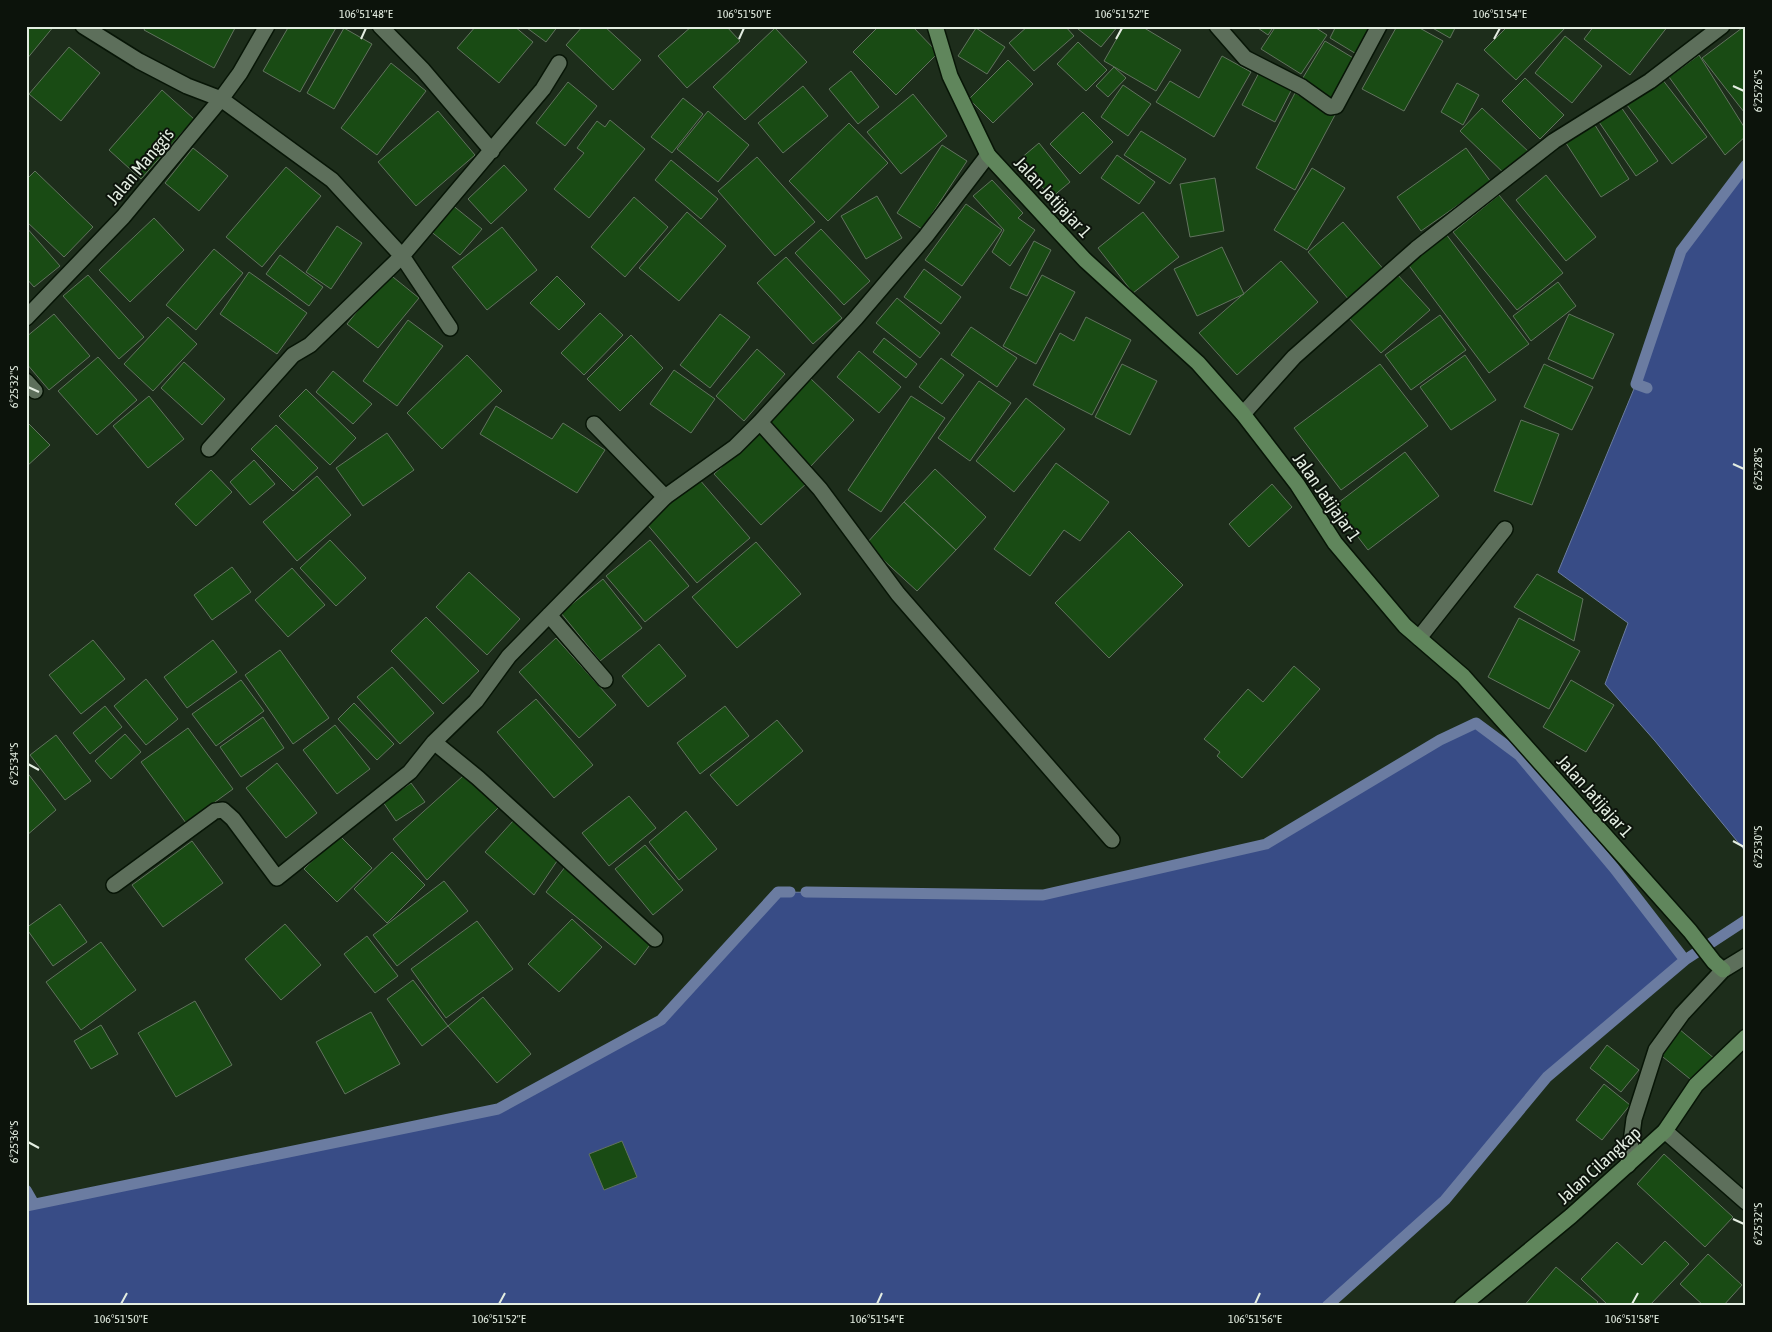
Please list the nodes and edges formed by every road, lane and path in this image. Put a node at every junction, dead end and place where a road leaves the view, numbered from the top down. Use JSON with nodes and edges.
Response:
{"nodes":[{"id":1,"x":83,"y":26,"type":"edge"},
{"id":2,"x":267,"y":26,"type":"edge"},
{"id":3,"x":380,"y":26,"type":"edge"},
{"id":4,"x":935,"y":26,"type":"edge"},
{"id":5,"x":1217,"y":26,"type":"edge"},
{"id":6,"x":1379,"y":26,"type":"edge"},
{"id":7,"x":1722,"y":26,"type":"edge"},
{"id":8,"x":559,"y":63,"type":"dead end"},
{"id":9,"x":221,"y":100,"type":"junction"},
{"id":10,"x":492,"y":151,"type":"junction"},
{"id":11,"x":988,"y":155,"type":"junction"},
{"id":12,"x":402,"y":256,"type":"junction"},
{"id":13,"x":26,"y":318,"type":"edge"},
{"id":14,"x":450,"y":328,"type":"dead end"},
{"id":15,"x":1243,"y":414,"type":"junction"},
{"id":16,"x":760,"y":422,"type":"junction"},
{"id":17,"x":594,"y":424,"type":"dead end"},
{"id":18,"x":209,"y":448,"type":"dead end"},
{"id":19,"x":666,"y":497,"type":"junction"},
{"id":20,"x":1505,"y":529,"type":"dead end"},
{"id":21,"x":549,"y":615,"type":"junction"},
{"id":22,"x":1419,"y":638,"type":"junction"},
{"id":23,"x":605,"y":680,"type":"dead end"},
{"id":24,"x":434,"y":742,"type":"junction"},
{"id":25,"x":1112,"y":840,"type":"dead end"},
{"id":26,"x":114,"y":885,"type":"dead end"},
{"id":27,"x":655,"y":939,"type":"dead end"},
{"id":28,"x":1746,"y":956,"type":"edge"},
{"id":29,"x":1718,"y":966,"type":"junction"},
{"id":30,"x":1746,"y":1037,"type":"edge"},
{"id":31,"x":1665,"y":1131,"type":"junction"},
{"id":32,"x":1628,"y":1165,"type":"junction"},
{"id":33,"x":1746,"y":1202,"type":"edge"},
{"id":34,"x":1462,"y":1306,"type":"edge"}],
"edges":[{"from":1,"to":9,"type":"street"},
{"from":2,"to":9,"type":"street","name":"Jalan Manggis"},
{"from":3,"to":10,"type":"street"},
{"from":4,"to":11,"type":"street","name":"Jalan Jatijajar 1"},
{"from":5,"to":6,"type":"street"},
{"from":7,"to":15,"type":"street"},
{"from":8,"to":10,"type":"street"},
{"from":9,"to":12,"type":"street"},
{"from":9,"to":13,"type":"street","name":"Jalan Manggis"},
{"from":10,"to":12,"type":"street"},
{"from":11,"to":15,"type":"street","name":"Jalan Jatijajar 1"},
{"from":11,"to":16,"type":"street"},
{"from":12,"to":14,"type":"street"},
{"from":12,"to":18,"type":"street"},
{"from":15,"to":22,"type":"street","name":"Jalan Jatijajar 1"},
{"from":16,"to":19,"type":"street"},
{"from":16,"to":25,"type":"street"},
{"from":17,"to":19,"type":"street"},
{"from":19,"to":21,"type":"street"},
{"from":20,"to":22,"type":"street"},
{"from":21,"to":23,"type":"street"},
{"from":21,"to":24,"type":"street"},
{"from":22,"to":29,"type":"street","name":"Jalan Jatijajar 1"},
{"from":24,"to":26,"type":"street"},
{"from":24,"to":27,"type":"street"},
{"from":28,"to":29,"type":"street"},
{"from":29,"to":32,"type":"street"},
{"from":30,"to":31,"type":"street","name":"Jalan Cilangkap"},
{"from":31,"to":32,"type":"street","name":"Jalan Cilangkap"},
{"from":31,"to":33,"type":"street"},
{"from":32,"to":34,"type":"street","name":"Jalan Cilangkap"}]}
